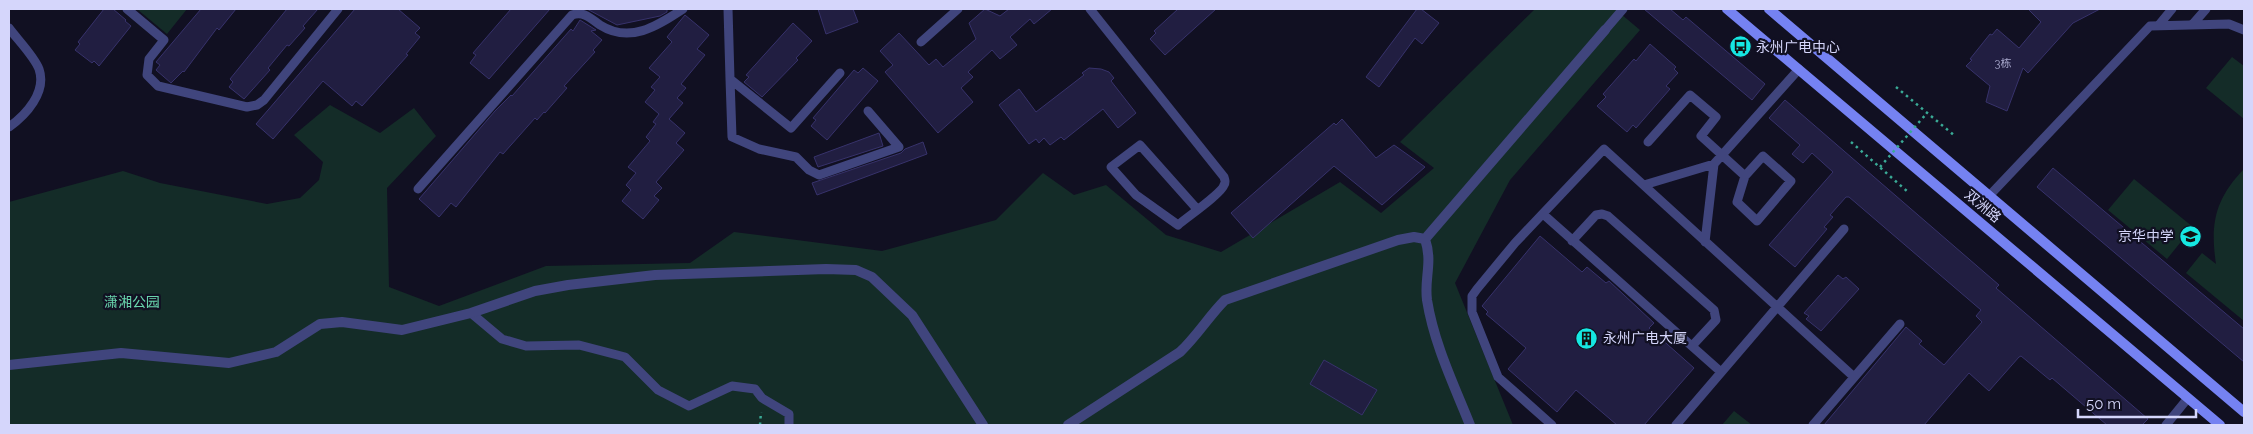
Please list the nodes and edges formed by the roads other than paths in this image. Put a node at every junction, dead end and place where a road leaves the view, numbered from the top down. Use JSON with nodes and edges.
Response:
{"nodes":[{"id":1,"x":127,"y":9,"type":"edge"},
{"id":2,"x":338,"y":9,"type":"edge"},
{"id":3,"x":683,"y":9,"type":"edge"},
{"id":4,"x":728,"y":9,"type":"edge"},
{"id":5,"x":958,"y":9,"type":"edge"},
{"id":6,"x":1090,"y":9,"type":"edge"},
{"id":7,"x":1624,"y":9,"type":"edge"},
{"id":8,"x":1727,"y":9,"type":"edge"},
{"id":9,"x":1769,"y":9,"type":"edge"},
{"id":10,"x":2172,"y":9,"type":"edge"},
{"id":11,"x":2206,"y":9,"type":"edge"},
{"id":12,"x":2192,"y":25,"type":"junction"},
{"id":13,"x":2158,"y":26,"type":"junction"},
{"id":14,"x":9,"y":28,"type":"edge"},
{"id":15,"x":1606,"y":30,"type":"joint"},
{"id":16,"x":2244,"y":30,"type":"edge"},
{"id":17,"x":921,"y":42,"type":"dead end"},
{"id":18,"x":1799,"y":69,"type":"junction"},
{"id":19,"x":840,"y":73,"type":"dead end"},
{"id":20,"x":730,"y":79,"type":"junction"},
{"id":21,"x":868,"y":111,"type":"dead end"},
{"id":22,"x":9,"y":128,"type":"edge"},
{"id":23,"x":1648,"y":142,"type":"dead end"},
{"id":24,"x":1722,"y":155,"type":"junction"},
{"id":25,"x":1714,"y":164,"type":"junction"},
{"id":26,"x":1746,"y":176,"type":"junction"},
{"id":27,"x":1644,"y":185,"type":"junction"},
{"id":28,"x":418,"y":189,"type":"dead end"},
{"id":29,"x":1989,"y":196,"type":"junction"},
{"id":30,"x":1197,"y":209,"type":"junction"},
{"id":31,"x":1543,"y":214,"type":"junction"},
{"id":32,"x":1844,"y":229,"type":"dead end"},
{"id":33,"x":1426,"y":239,"type":"junction"},
{"id":34,"x":1572,"y":240,"type":"junction"},
{"id":35,"x":1705,"y":242,"type":"junction"},
{"id":36,"x":1777,"y":307,"type":"junction"},
{"id":37,"x":471,"y":313,"type":"junction"},
{"id":38,"x":1900,"y":324,"type":"dead end"},
{"id":39,"x":1692,"y":346,"type":"junction"},
{"id":40,"x":9,"y":366,"type":"edge"},
{"id":41,"x":1721,"y":372,"type":"junction"},
{"id":42,"x":1854,"y":377,"type":"junction"},
{"id":43,"x":2188,"y":398,"type":"junction"},
{"id":44,"x":2244,"y":412,"type":"edge"},
{"id":45,"x":789,"y":425,"type":"edge"},
{"id":46,"x":982,"y":425,"type":"edge"},
{"id":47,"x":1068,"y":425,"type":"edge"},
{"id":48,"x":1470,"y":425,"type":"edge"},
{"id":49,"x":1552,"y":425,"type":"edge"},
{"id":50,"x":1676,"y":425,"type":"edge"},
{"id":51,"x":1813,"y":425,"type":"edge"},
{"id":52,"x":2166,"y":425,"type":"edge"},
{"id":53,"x":2220,"y":425,"type":"edge"}],
"edges":[{"from":1,"to":2,"type":"lane"},
{"from":3,"to":28,"type":"lane"},
{"from":4,"to":20,"type":"lane"},
{"from":5,"to":17,"type":"lane"},
{"from":6,"to":30,"type":"lane"},
{"from":7,"to":15,"type":"lane"},
{"from":8,"to":18,"type":"main road","name":"双洲路"},
{"from":9,"to":29,"type":"main road","name":"双洲路"},
{"from":10,"to":13,"type":"lane"},
{"from":11,"to":12,"type":"lane"},
{"from":12,"to":13,"type":"lane"},
{"from":12,"to":16,"type":"lane"},
{"from":13,"to":29,"type":"lane"},
{"from":14,"to":22,"type":"lane"},
{"from":15,"to":33,"type":"street"},
{"from":18,"to":24,"type":"lane"},
{"from":18,"to":43,"type":"main road","name":"双洲路"},
{"from":19,"to":20,"type":"lane"},
{"from":20,"to":21,"type":"lane"},
{"from":23,"to":24,"type":"lane"},
{"from":24,"to":25,"type":"lane"},
{"from":24,"to":26,"type":"lane"},
{"from":25,"to":27,"type":"lane"},
{"from":25,"to":35,"type":"lane"},
{"from":26,"to":26,"type":"lane"},
{"from":27,"to":31,"type":"lane"},
{"from":27,"to":35,"type":"lane"},
{"from":29,"to":44,"type":"main road","name":"双洲路"},
{"from":30,"to":30,"type":"lane"},
{"from":31,"to":34,"type":"lane"},
{"from":31,"to":49,"type":"lane"},
{"from":32,"to":36,"type":"lane"},
{"from":33,"to":47,"type":"street"},
{"from":33,"to":48,"type":"street"},
{"from":34,"to":39,"type":"lane"},
{"from":34,"to":39,"type":"lane"},
{"from":35,"to":36,"type":"lane"},
{"from":36,"to":41,"type":"lane"},
{"from":36,"to":42,"type":"lane"},
{"from":37,"to":40,"type":"street"},
{"from":37,"to":45,"type":"lane"},
{"from":37,"to":46,"type":"street"},
{"from":38,"to":42,"type":"lane"},
{"from":39,"to":41,"type":"lane"},
{"from":41,"to":50,"type":"lane"},
{"from":42,"to":51,"type":"lane"},
{"from":43,"to":52,"type":"lane"},
{"from":43,"to":53,"type":"main road","name":"双洲路"}]}
